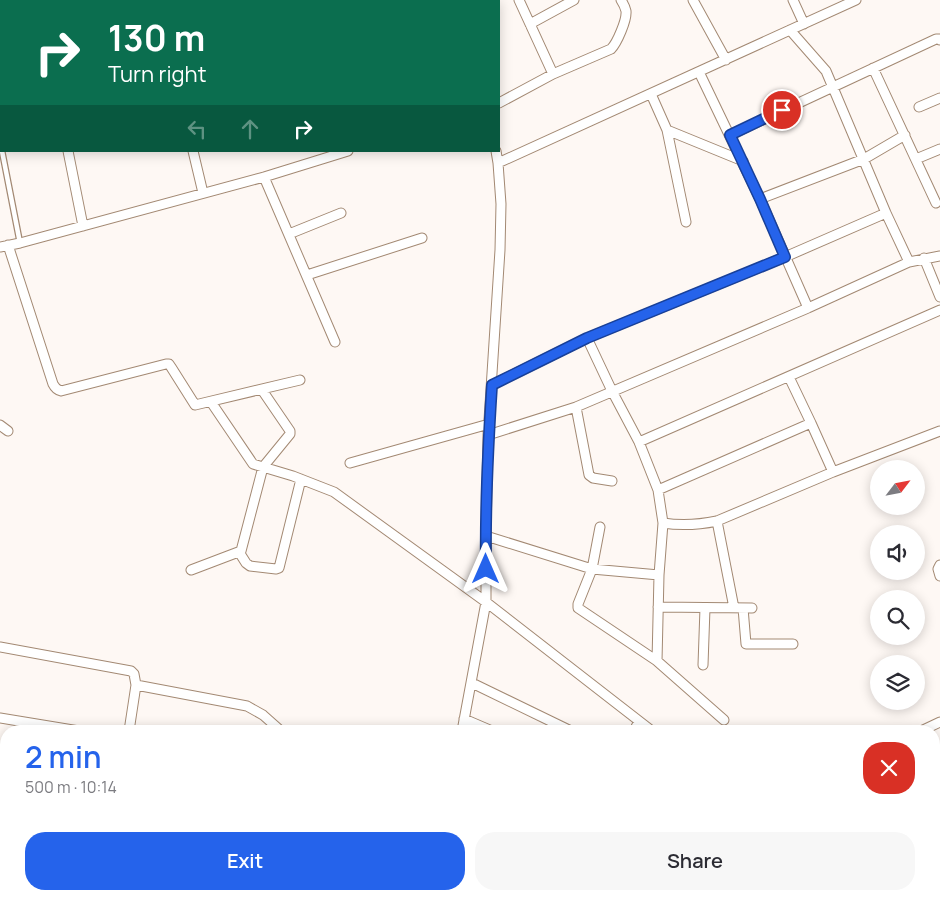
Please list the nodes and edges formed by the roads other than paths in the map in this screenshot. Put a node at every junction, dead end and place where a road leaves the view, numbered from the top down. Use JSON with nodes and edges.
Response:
{"nodes":[{"id":1,"x":519,"y":0,"type":"edge"},
{"id":2,"x":574,"y":0,"type":"edge"},
{"id":3,"x":621,"y":0,"type":"edge"},
{"id":4,"x":693,"y":0,"type":"edge"},
{"id":5,"x":792,"y":0,"type":"edge"},
{"id":6,"x":856,"y":0,"type":"edge"},
{"id":7,"x":530,"y":24,"type":"junction"},
{"id":8,"x":804,"y":24,"type":"junction"},
{"id":9,"x":790,"y":30,"type":"junction"},
{"id":10,"x":940,"y":40,"type":"edge"},
{"id":11,"x":726,"y":60,"type":"junction"},
{"id":12,"x":873,"y":68,"type":"junction"},
{"id":13,"x":699,"y":72,"type":"junction"},
{"id":14,"x":553,"y":74,"type":"junction"},
{"id":15,"x":833,"y":86,"type":"junction"},
{"id":16,"x":651,"y":94,"type":"junction"},
{"id":17,"x":940,"y":98,"type":"edge"},
{"id":18,"x":500,"y":102,"type":"edge"},
{"id":19,"x":919,"y":107,"type":"dead end"},
{"id":20,"x":667,"y":130,"type":"junction"},
{"id":21,"x":730,"y":135,"type":"junction"},
{"id":22,"x":905,"y":135,"type":"junction"},
{"id":23,"x":940,"y":148,"type":"edge"},
{"id":24,"x":2,"y":152,"type":"edge"},
{"id":25,"x":68,"y":152,"type":"edge"},
{"id":26,"x":193,"y":152,"type":"edge"},
{"id":27,"x":345,"y":152,"type":"edge"},
{"id":28,"x":496,"y":152,"type":"edge"},
{"id":29,"x":864,"y":159,"type":"junction"},
{"id":30,"x":916,"y":159,"type":"junction"},
{"id":31,"x":743,"y":162,"type":"junction"},
{"id":32,"x":498,"y":163,"type":"junction"},
{"id":33,"x":264,"y":177,"type":"junction"},
{"id":34,"x":203,"y":193,"type":"junction"},
{"id":35,"x":760,"y":199,"type":"junction"},
{"id":36,"x":936,"y":203,"type":"dead end"},
{"id":37,"x":340,"y":213,"type":"dead end"},
{"id":38,"x":886,"y":213,"type":"junction"},
{"id":39,"x":686,"y":222,"type":"dead end"},
{"id":40,"x":83,"y":226,"type":"junction"},
{"id":41,"x":289,"y":234,"type":"junction"},
{"id":42,"x":422,"y":238,"type":"dead end"},
{"id":43,"x":20,"y":243,"type":"junction"},
{"id":44,"x":4,"y":246,"type":"edge"},
{"id":45,"x":940,"y":256,"type":"edge"},
{"id":46,"x":785,"y":257,"type":"junction"},
{"id":47,"x":924,"y":258,"type":"junction"},
{"id":48,"x":909,"y":262,"type":"junction"},
{"id":49,"x":307,"y":275,"type":"junction"},
{"id":50,"x":940,"y":297,"type":"edge"},
{"id":51,"x":808,"y":308,"type":"junction"},
{"id":52,"x":940,"y":310,"type":"edge"},
{"id":53,"x":587,"y":338,"type":"junction"},
{"id":54,"x":335,"y":342,"type":"dead end"},
{"id":55,"x":789,"y":377,"type":"junction"},
{"id":56,"x":300,"y":380,"type":"dead end"},
{"id":57,"x":492,"y":385,"type":"junction"},
{"id":58,"x":262,"y":390,"type":"junction"},
{"id":59,"x":612,"y":391,"type":"junction"},
{"id":60,"x":211,"y":402,"type":"junction"},
{"id":61,"x":576,"y":407,"type":"junction"},
{"id":62,"x":811,"y":422,"type":"junction"},
{"id":63,"x":489,"y":424,"type":"junction"},
{"id":64,"x":0,"y":425,"type":"edge"},
{"id":65,"x":8,"y":431,"type":"dead end"},
{"id":66,"x":940,"y":431,"type":"edge"},
{"id":67,"x":488,"y":435,"type":"junction"},
{"id":68,"x":639,"y":442,"type":"junction"},
{"id":69,"x":350,"y":463,"type":"dead end"},
{"id":70,"x":263,"y":467,"type":"junction"},
{"id":71,"x":833,"y":472,"type":"junction"},
{"id":72,"x":301,"y":479,"type":"junction"},
{"id":73,"x":612,"y":481,"type":"dead end"},
{"id":74,"x":658,"y":490,"type":"junction"},
{"id":75,"x":717,"y":521,"type":"junction"},
{"id":76,"x":663,"y":523,"type":"junction"},
{"id":77,"x":600,"y":527,"type":"dead end"},
{"id":78,"x":486,"y":536,"type":"junction"},
{"id":79,"x":239,"y":552,"type":"junction"},
{"id":80,"x":940,"y":565,"type":"edge"},
{"id":81,"x":592,"y":569,"type":"junction"},
{"id":82,"x":190,"y":570,"type":"dead end"},
{"id":83,"x":660,"y":576,"type":"junction"},
{"id":84,"x":940,"y":576,"type":"edge"},
{"id":85,"x":486,"y":602,"type":"junction"},
{"id":86,"x":658,"y":607,"type":"junction"},
{"id":87,"x":705,"y":608,"type":"junction"},
{"id":88,"x":743,"y":608,"type":"junction"},
{"id":89,"x":793,"y":644,"type":"dead end"},
{"id":90,"x":0,"y":647,"type":"edge"},
{"id":91,"x":657,"y":661,"type":"junction"},
{"id":92,"x":704,"y":665,"type":"dead end"},
{"id":93,"x":472,"y":683,"type":"junction"},
{"id":94,"x":136,"y":685,"type":"junction"},
{"id":95,"x":0,"y":718,"type":"edge"},
{"id":96,"x":464,"y":719,"type":"junction"},
{"id":97,"x":724,"y":720,"type":"dead end"},
{"id":98,"x":639,"y":721,"type":"junction"},
{"id":99,"x":43,"y":725,"type":"edge"},
{"id":100,"x":130,"y":725,"type":"edge"},
{"id":101,"x":274,"y":725,"type":"edge"},
{"id":102,"x":463,"y":725,"type":"edge"},
{"id":103,"x":478,"y":725,"type":"edge"},
{"id":104,"x":559,"y":725,"type":"edge"},
{"id":105,"x":637,"y":725,"type":"edge"},
{"id":106,"x":644,"y":725,"type":"edge"}],
"edges":[{"from":1,"to":7,"type":"street"},
{"from":2,"to":7,"type":"street"},
{"from":3,"to":14,"type":"street"},
{"from":4,"to":11,"type":"street"},
{"from":5,"to":8,"type":"street"},
{"from":6,"to":8,"type":"street"},
{"from":7,"to":14,"type":"street"},
{"from":8,"to":9,"type":"street"},
{"from":9,"to":11,"type":"street"},
{"from":9,"to":15,"type":"street"},
{"from":10,"to":12,"type":"street"},
{"from":11,"to":13,"type":"street"},
{"from":12,"to":15,"type":"street"},
{"from":12,"to":22,"type":"street"},
{"from":13,"to":16,"type":"street"},
{"from":13,"to":21,"type":"street"},
{"from":14,"to":18,"type":"street"},
{"from":15,"to":21,"type":"street"},
{"from":15,"to":29,"type":"street"},
{"from":16,"to":20,"type":"street"},
{"from":16,"to":32,"type":"street"},
{"from":17,"to":19,"type":"street"},
{"from":20,"to":31,"type":"street"},
{"from":20,"to":39,"type":"street"},
{"from":21,"to":31,"type":"street"},
{"from":22,"to":29,"type":"street"},
{"from":22,"to":30,"type":"street"},
{"from":23,"to":30,"type":"street"},
{"from":24,"to":43,"type":"lane"},
{"from":25,"to":40,"type":"street"},
{"from":26,"to":34,"type":"street"},
{"from":27,"to":33,"type":"street"},
{"from":28,"to":32,"type":"street"},
{"from":29,"to":35,"type":"street"},
{"from":29,"to":38,"type":"street"},
{"from":30,"to":36,"type":"street"},
{"from":31,"to":35,"type":"street"},
{"from":32,"to":57,"type":"street"},
{"from":33,"to":34,"type":"street"},
{"from":33,"to":41,"type":"street"},
{"from":34,"to":40,"type":"street"},
{"from":35,"to":46,"type":"street"},
{"from":37,"to":41,"type":"street"},
{"from":38,"to":46,"type":"street"},
{"from":38,"to":48,"type":"street"},
{"from":40,"to":43,"type":"street"},
{"from":41,"to":49,"type":"street"},
{"from":42,"to":49,"type":"street"},
{"from":43,"to":44,"type":"street"},
{"from":44,"to":60,"type":"street"},
{"from":45,"to":47,"type":"street"},
{"from":46,"to":51,"type":"street"},
{"from":46,"to":53,"type":"street"},
{"from":47,"to":48,"type":"street"},
{"from":47,"to":50,"type":"street"},
{"from":48,"to":51,"type":"street"},
{"from":49,"to":54,"type":"street"},
{"from":51,"to":59,"type":"street"},
{"from":52,"to":55,"type":"street"},
{"from":53,"to":57,"type":"street"},
{"from":53,"to":59,"type":"street"},
{"from":55,"to":62,"type":"street"},
{"from":55,"to":68,"type":"street"},
{"from":56,"to":58,"type":"street"},
{"from":57,"to":63,"type":"street"},
{"from":58,"to":60,"type":"street"},
{"from":58,"to":70,"type":"street"},
{"from":59,"to":61,"type":"street"},
{"from":59,"to":68,"type":"street"},
{"from":60,"to":70,"type":"street"},
{"from":61,"to":67,"type":"street"},
{"from":61,"to":73,"type":"street"},
{"from":62,"to":71,"type":"street"},
{"from":62,"to":74,"type":"street"},
{"from":63,"to":67,"type":"street"},
{"from":63,"to":69,"type":"street"},
{"from":64,"to":65,"type":"street"},
{"from":66,"to":71,"type":"street"},
{"from":67,"to":78,"type":"street"},
{"from":68,"to":74,"type":"street"},
{"from":70,"to":72,"type":"street"},
{"from":70,"to":79,"type":"street"},
{"from":71,"to":75,"type":"street"},
{"from":72,"to":79,"type":"street"},
{"from":72,"to":85,"type":"street"},
{"from":74,"to":76,"type":"street"},
{"from":75,"to":76,"type":"street"},
{"from":75,"to":88,"type":"street"},
{"from":76,"to":83,"type":"street"},
{"from":77,"to":81,"type":"street"},
{"from":78,"to":81,"type":"street"},
{"from":78,"to":85,"type":"street"},
{"from":79,"to":82,"type":"street"},
{"from":80,"to":84,"type":"street"},
{"from":81,"to":83,"type":"street"},
{"from":81,"to":91,"type":"street"},
{"from":83,"to":86,"type":"street"},
{"from":85,"to":93,"type":"street"},
{"from":85,"to":98,"type":"street"},
{"from":86,"to":87,"type":"street"},
{"from":86,"to":91,"type":"street"},
{"from":87,"to":88,"type":"street"},
{"from":87,"to":92,"type":"street"},
{"from":88,"to":89,"type":"street"},
{"from":90,"to":94,"type":"street"},
{"from":91,"to":97,"type":"street"},
{"from":93,"to":96,"type":"street"},
{"from":93,"to":104,"type":"street"},
{"from":94,"to":100,"type":"street"},
{"from":94,"to":101,"type":"street"},
{"from":95,"to":99,"type":"street"},
{"from":96,"to":102,"type":"street"},
{"from":96,"to":103,"type":"street"},
{"from":98,"to":105,"type":"street"},
{"from":98,"to":106,"type":"street"}]}
